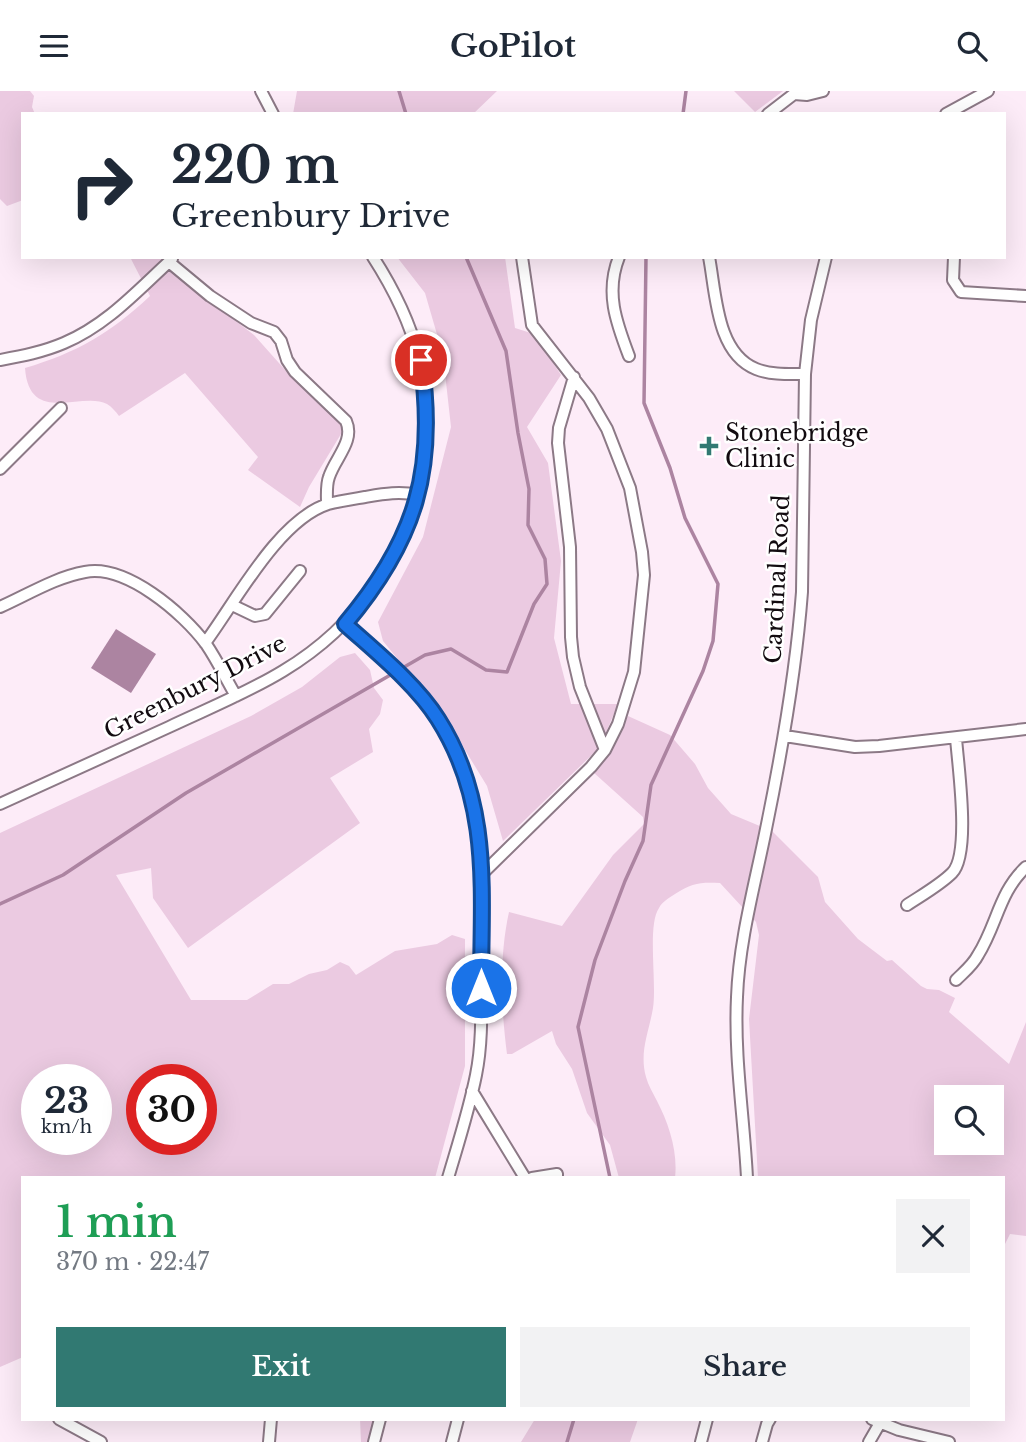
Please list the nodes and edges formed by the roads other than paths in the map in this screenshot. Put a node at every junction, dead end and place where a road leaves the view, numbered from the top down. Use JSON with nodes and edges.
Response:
{"nodes":[{"id":1,"x":261,"y":91,"type":"edge"},
{"id":2,"x":823,"y":91,"type":"edge"},
{"id":3,"x":988,"y":91,"type":"edge"},
{"id":4,"x":794,"y":93,"type":"edge"},
{"id":5,"x":272,"y":112,"type":"edge"},
{"id":6,"x":770,"y":112,"type":"edge"},
{"id":7,"x":950,"y":112,"type":"edge"},
{"id":8,"x":374,"y":259,"type":"edge"},
{"id":9,"x":522,"y":259,"type":"edge"},
{"id":10,"x":618,"y":259,"type":"edge"},
{"id":11,"x":709,"y":259,"type":"edge"},
{"id":12,"x":826,"y":259,"type":"edge"},
{"id":13,"x":954,"y":259,"type":"edge"},
{"id":14,"x":172,"y":260,"type":"edge"},
{"id":15,"x":1026,"y":296,"type":"edge"},
{"id":16,"x":629,"y":356,"type":"dead end"},
{"id":17,"x":0,"y":360,"type":"edge"},
{"id":18,"x":805,"y":375,"type":"junction"},
{"id":19,"x":573,"y":377,"type":"junction"},
{"id":20,"x":61,"y":408,"type":"dead end"},
{"id":21,"x":0,"y":469,"type":"edge"},
{"id":22,"x":418,"y":495,"type":"junction"},
{"id":23,"x":327,"y":504,"type":"junction"},
{"id":24,"x":300,"y":571,"type":"dead end"},
{"id":25,"x":232,"y":605,"type":"junction"},
{"id":26,"x":0,"y":607,"type":"edge"},
{"id":27,"x":345,"y":624,"type":"junction"},
{"id":28,"x":205,"y":643,"type":"junction"},
{"id":29,"x":236,"y":696,"type":"junction"},
{"id":30,"x":1026,"y":729,"type":"edge"},
{"id":31,"x":785,"y":736,"type":"junction"},
{"id":32,"x":956,"y":738,"type":"junction"},
{"id":33,"x":605,"y":750,"type":"junction"},
{"id":34,"x":0,"y":804,"type":"edge"},
{"id":35,"x":1026,"y":867,"type":"edge"},
{"id":36,"x":481,"y":875,"type":"junction"},
{"id":37,"x":907,"y":905,"type":"dead end"},
{"id":38,"x":956,"y":980,"type":"dead end"},
{"id":39,"x":472,"y":1091,"type":"junction"},
{"id":40,"x":449,"y":1176,"type":"edge"},
{"id":41,"x":523,"y":1176,"type":"edge"},
{"id":42,"x":747,"y":1176,"type":"edge"},
{"id":43,"x":62,"y":1421,"type":"edge"},
{"id":44,"x":271,"y":1421,"type":"edge"},
{"id":45,"x":379,"y":1421,"type":"edge"},
{"id":46,"x":457,"y":1421,"type":"edge"},
{"id":47,"x":706,"y":1421,"type":"edge"},
{"id":48,"x":769,"y":1421,"type":"edge"},
{"id":49,"x":876,"y":1421,"type":"edge"},
{"id":50,"x":101,"y":1442,"type":"edge"},
{"id":51,"x":269,"y":1442,"type":"edge"},
{"id":52,"x":374,"y":1442,"type":"edge"},
{"id":53,"x":452,"y":1442,"type":"edge"},
{"id":54,"x":701,"y":1442,"type":"edge"},
{"id":55,"x":762,"y":1442,"type":"edge"},
{"id":56,"x":869,"y":1442,"type":"edge"},
{"id":57,"x":949,"y":1442,"type":"edge"}],
"edges":[{"from":1,"to":5,"type":"street"},
{"from":2,"to":4,"type":"street"},
{"from":3,"to":7,"type":"street"},
{"from":4,"to":6,"type":"street"},
{"from":8,"to":22,"type":"street","name":"Greenbury Drive"},
{"from":9,"to":19,"type":"street"},
{"from":10,"to":16,"type":"street"},
{"from":11,"to":18,"type":"street"},
{"from":12,"to":18,"type":"street","name":"Cardinal Road"},
{"from":13,"to":15,"type":"street"},
{"from":14,"to":17,"type":"street"},
{"from":14,"to":23,"type":"street"},
{"from":18,"to":31,"type":"street","name":"Cardinal Road"},
{"from":19,"to":33,"type":"street"},
{"from":19,"to":33,"type":"street"},
{"from":20,"to":21,"type":"street"},
{"from":22,"to":23,"type":"street"},
{"from":22,"to":27,"type":"street","name":"Greenbury Drive"},
{"from":23,"to":25,"type":"street"},
{"from":24,"to":25,"type":"street"},
{"from":25,"to":28,"type":"street"},
{"from":26,"to":28,"type":"street"},
{"from":27,"to":29,"type":"street","name":"Greenbury Drive"},
{"from":27,"to":36,"type":"street"},
{"from":28,"to":29,"type":"street"},
{"from":29,"to":34,"type":"street","name":"Greenbury Drive"},
{"from":30,"to":32,"type":"street"},
{"from":31,"to":32,"type":"street"},
{"from":31,"to":42,"type":"street","name":"Cardinal Road"},
{"from":32,"to":37,"type":"street"},
{"from":33,"to":36,"type":"street"},
{"from":35,"to":38,"type":"street"},
{"from":36,"to":39,"type":"street"},
{"from":39,"to":40,"type":"street"},
{"from":39,"to":41,"type":"street"},
{"from":43,"to":50,"type":"street"},
{"from":44,"to":51,"type":"street"},
{"from":45,"to":52,"type":"street"},
{"from":46,"to":53,"type":"street"},
{"from":47,"to":54,"type":"street"},
{"from":48,"to":55,"type":"street"},
{"from":49,"to":56,"type":"street"},
{"from":49,"to":57,"type":"street"}]}
